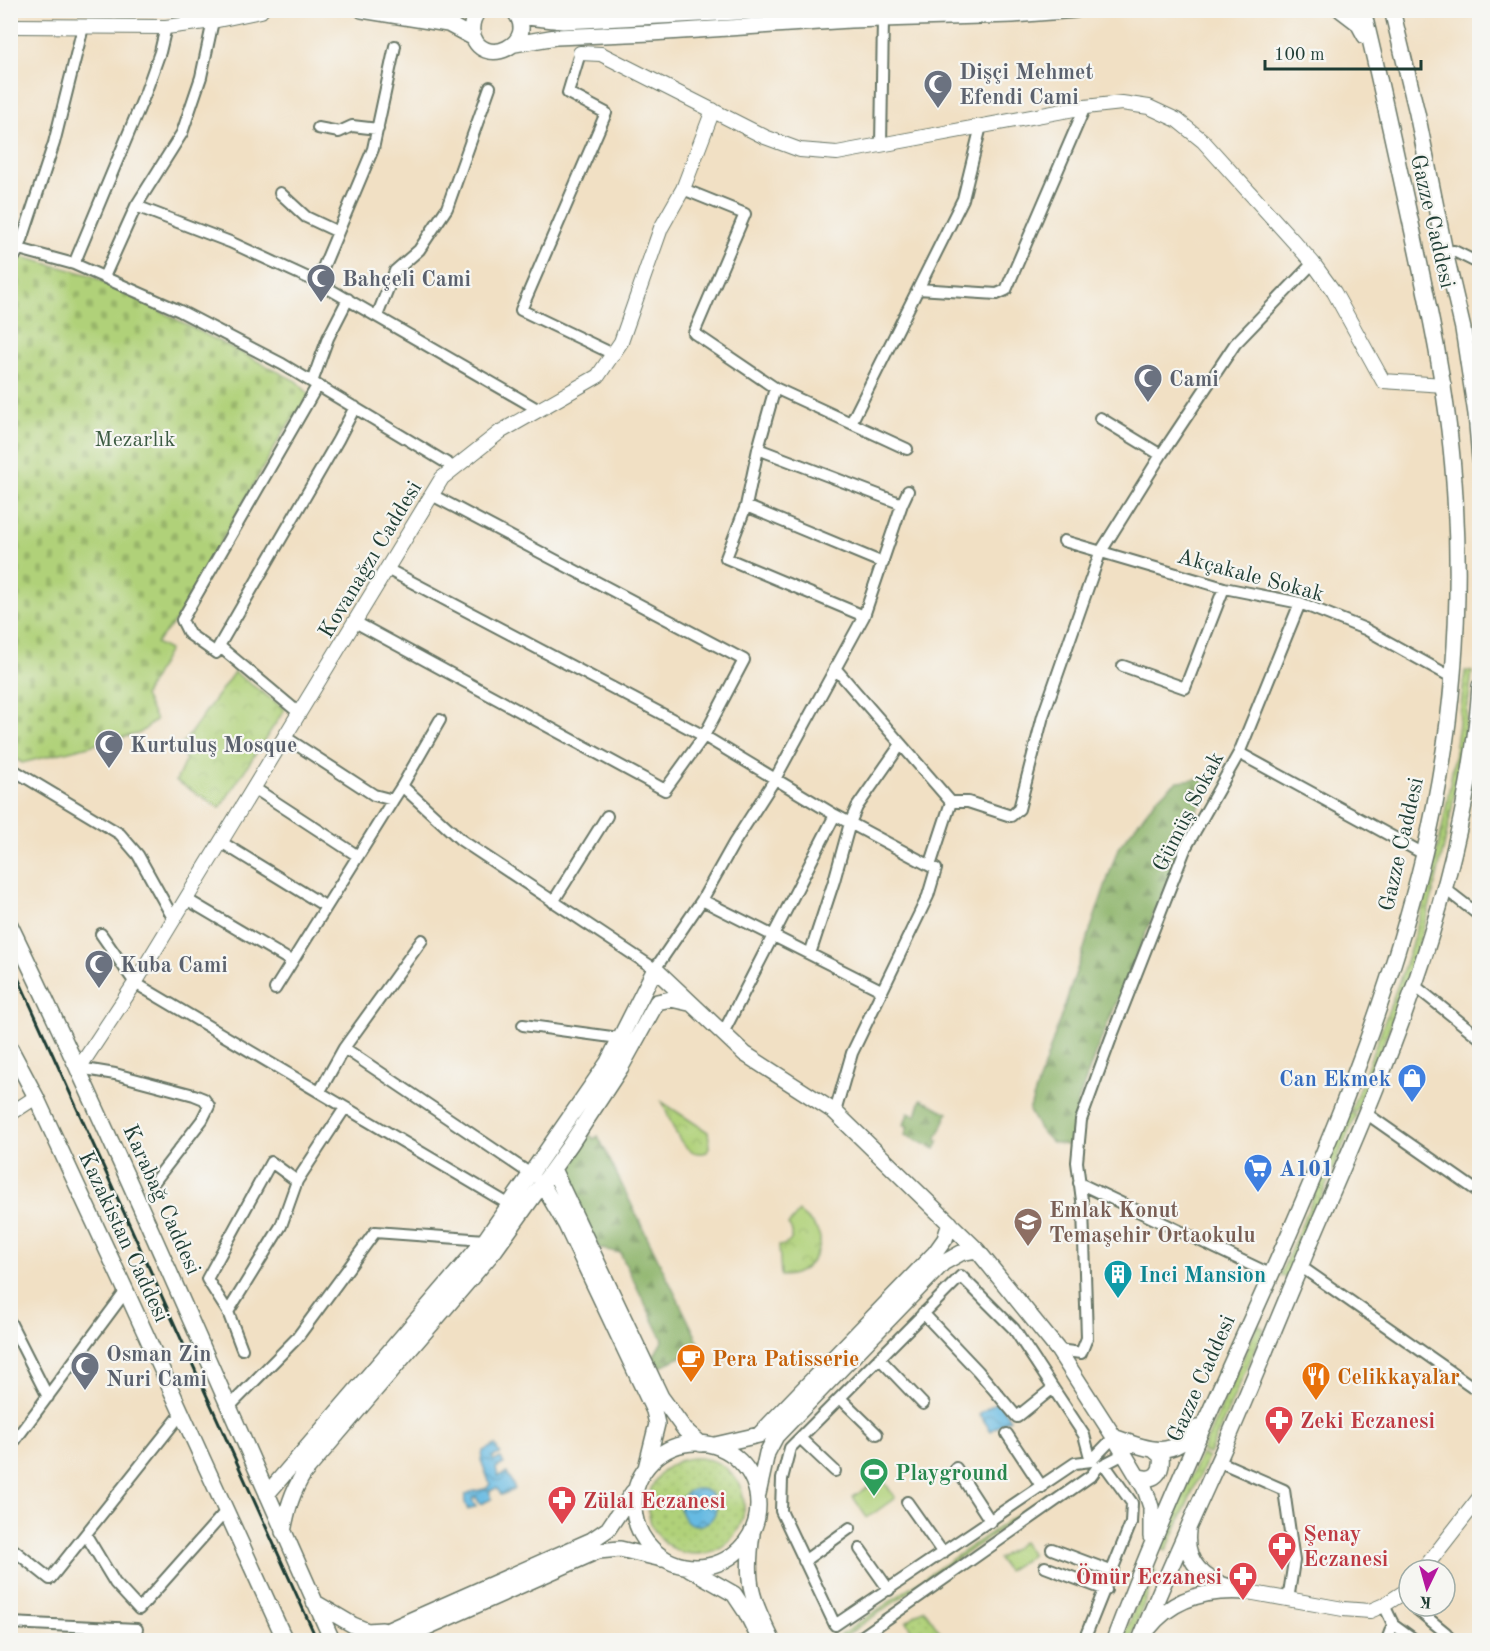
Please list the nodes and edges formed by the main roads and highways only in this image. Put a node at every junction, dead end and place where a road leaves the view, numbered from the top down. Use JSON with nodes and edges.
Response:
{"nodes":[{"id":1,"x":362,"y":10,"type":"edge"},
{"id":2,"x":450,"y":10,"type":"edge"},
{"id":3,"x":777,"y":10,"type":"edge"},
{"id":4,"x":1076,"y":10,"type":"edge"},
{"id":5,"x":1341,"y":10,"type":"edge"},
{"id":6,"x":1363,"y":10,"type":"edge"},
{"id":7,"x":1392,"y":10,"type":"edge"},
{"id":8,"x":478,"y":11,"type":"edge"},
{"id":9,"x":516,"y":13,"type":"edge"},
{"id":10,"x":474,"y":38,"type":"junction"},
{"id":11,"x":515,"y":44,"type":"junction"},
{"id":12,"x":1372,"y":46,"type":"junction"},
{"id":13,"x":1479,"y":459,"type":"edge"},
{"id":14,"x":1479,"y":689,"type":"edge"},
{"id":15,"x":1475,"y":760,"type":"edge"},
{"id":16,"x":10,"y":925,"type":"edge"},
{"id":17,"x":643,"y":993,"type":"junction"},
{"id":18,"x":657,"y":1002,"type":"junction"},
{"id":19,"x":692,"y":1004,"type":"junction"},
{"id":20,"x":10,"y":1048,"type":"edge"},
{"id":21,"x":553,"y":1169,"type":"junction"},
{"id":22,"x":542,"y":1184,"type":"junction"},
{"id":23,"x":950,"y":1223,"type":"junction"},
{"id":24,"x":977,"y":1250,"type":"junction"},
{"id":25,"x":1214,"y":1399,"type":"junction"},
{"id":26,"x":1114,"y":1437,"type":"junction"},
{"id":27,"x":708,"y":1444,"type":"junction"},
{"id":28,"x":1154,"y":1450,"type":"junction"},
{"id":29,"x":646,"y":1468,"type":"junction"},
{"id":30,"x":1137,"y":1476,"type":"junction"},
{"id":31,"x":637,"y":1487,"type":"junction"},
{"id":32,"x":267,"y":1494,"type":"junction"},
{"id":33,"x":758,"y":1494,"type":"junction"},
{"id":34,"x":1188,"y":1525,"type":"junction"},
{"id":35,"x":283,"y":1532,"type":"junction"},
{"id":36,"x":752,"y":1533,"type":"junction"},
{"id":37,"x":1151,"y":1544,"type":"junction"},
{"id":38,"x":665,"y":1559,"type":"junction"},
{"id":39,"x":685,"y":1566,"type":"junction"},
{"id":40,"x":314,"y":1602,"type":"junction"},
{"id":41,"x":431,"y":1618,"type":"junction"},
{"id":42,"x":393,"y":1635,"type":"edge"},
{"id":43,"x":285,"y":1641,"type":"edge"},
{"id":44,"x":332,"y":1641,"type":"edge"},
{"id":45,"x":366,"y":1641,"type":"edge"},
{"id":46,"x":759,"y":1641,"type":"edge"},
{"id":47,"x":772,"y":1641,"type":"edge"},
{"id":48,"x":1114,"y":1641,"type":"edge"},
{"id":49,"x":1140,"y":1641,"type":"edge"}],
"edges":[{"from":1,"to":10,"type":"main road"},
{"from":2,"to":8,"type":"main road"},
{"from":3,"to":9,"type":"main road"},
{"from":4,"to":11,"type":"main road"},
{"from":5,"to":12,"type":"main road"},
{"from":6,"to":12,"type":"main road","name":"Gazze Caddesi"},
{"from":7,"to":13,"type":"main road","name":"Gazze Caddesi"},
{"from":8,"to":10,"type":"main road"},
{"from":9,"to":11,"type":"main road"},
{"from":10,"to":11,"type":"main road"},
{"from":12,"to":25,"type":"main road","name":"Gazze Caddesi"},
{"from":14,"to":15,"type":"main road"},
{"from":15,"to":34,"type":"main road"},
{"from":16,"to":32,"type":"main road","name":"Karabağ Caddesi"},
{"from":17,"to":18,"type":"main road"},
{"from":17,"to":19,"type":"main road"},
{"from":17,"to":32,"type":"main road"},
{"from":18,"to":19,"type":"main road"},
{"from":18,"to":21,"type":"main road"},
{"from":19,"to":23,"type":"main road"},
{"from":20,"to":43,"type":"main road","name":"Kazakistan Caddesi"},
{"from":21,"to":22,"type":"main road"},
{"from":21,"to":27,"type":"main road"},
{"from":22,"to":29,"type":"main road"},
{"from":22,"to":35,"type":"main road"},
{"from":23,"to":24,"type":"main road"},
{"from":23,"to":27,"type":"main road"},
{"from":24,"to":26,"type":"main road"},
{"from":24,"to":33,"type":"main road"},
{"from":25,"to":28,"type":"main road"},
{"from":25,"to":37,"type":"main road","name":"Gazze Caddesi"},
{"from":26,"to":28,"type":"main road"},
{"from":26,"to":30,"type":"main road"},
{"from":27,"to":29,"type":"main road"},
{"from":27,"to":33,"type":"main road"},
{"from":28,"to":30,"type":"main road"},
{"from":29,"to":31,"type":"main road"},
{"from":30,"to":37,"type":"main road"},
{"from":31,"to":38,"type":"main road"},
{"from":31,"to":41,"type":"main road"},
{"from":32,"to":35,"type":"main road","name":"Karabağ Caddesi"},
{"from":33,"to":36,"type":"main road"},
{"from":34,"to":49,"type":"main road"},
{"from":34,"to":49,"type":"main road"},
{"from":35,"to":40,"type":"main road","name":"Karabağ Caddesi"},
{"from":36,"to":39,"type":"main road"},
{"from":36,"to":47,"type":"main road"},
{"from":37,"to":48,"type":"main road","name":"Gazze Caddesi"},
{"from":38,"to":39,"type":"main road"},
{"from":38,"to":41,"type":"main road"},
{"from":39,"to":46,"type":"main road"},
{"from":40,"to":42,"type":"main road"},
{"from":40,"to":44,"type":"main road","name":"Karabağ Caddesi"},
{"from":41,"to":42,"type":"main road"},
{"from":42,"to":45,"type":"main road"}]}
